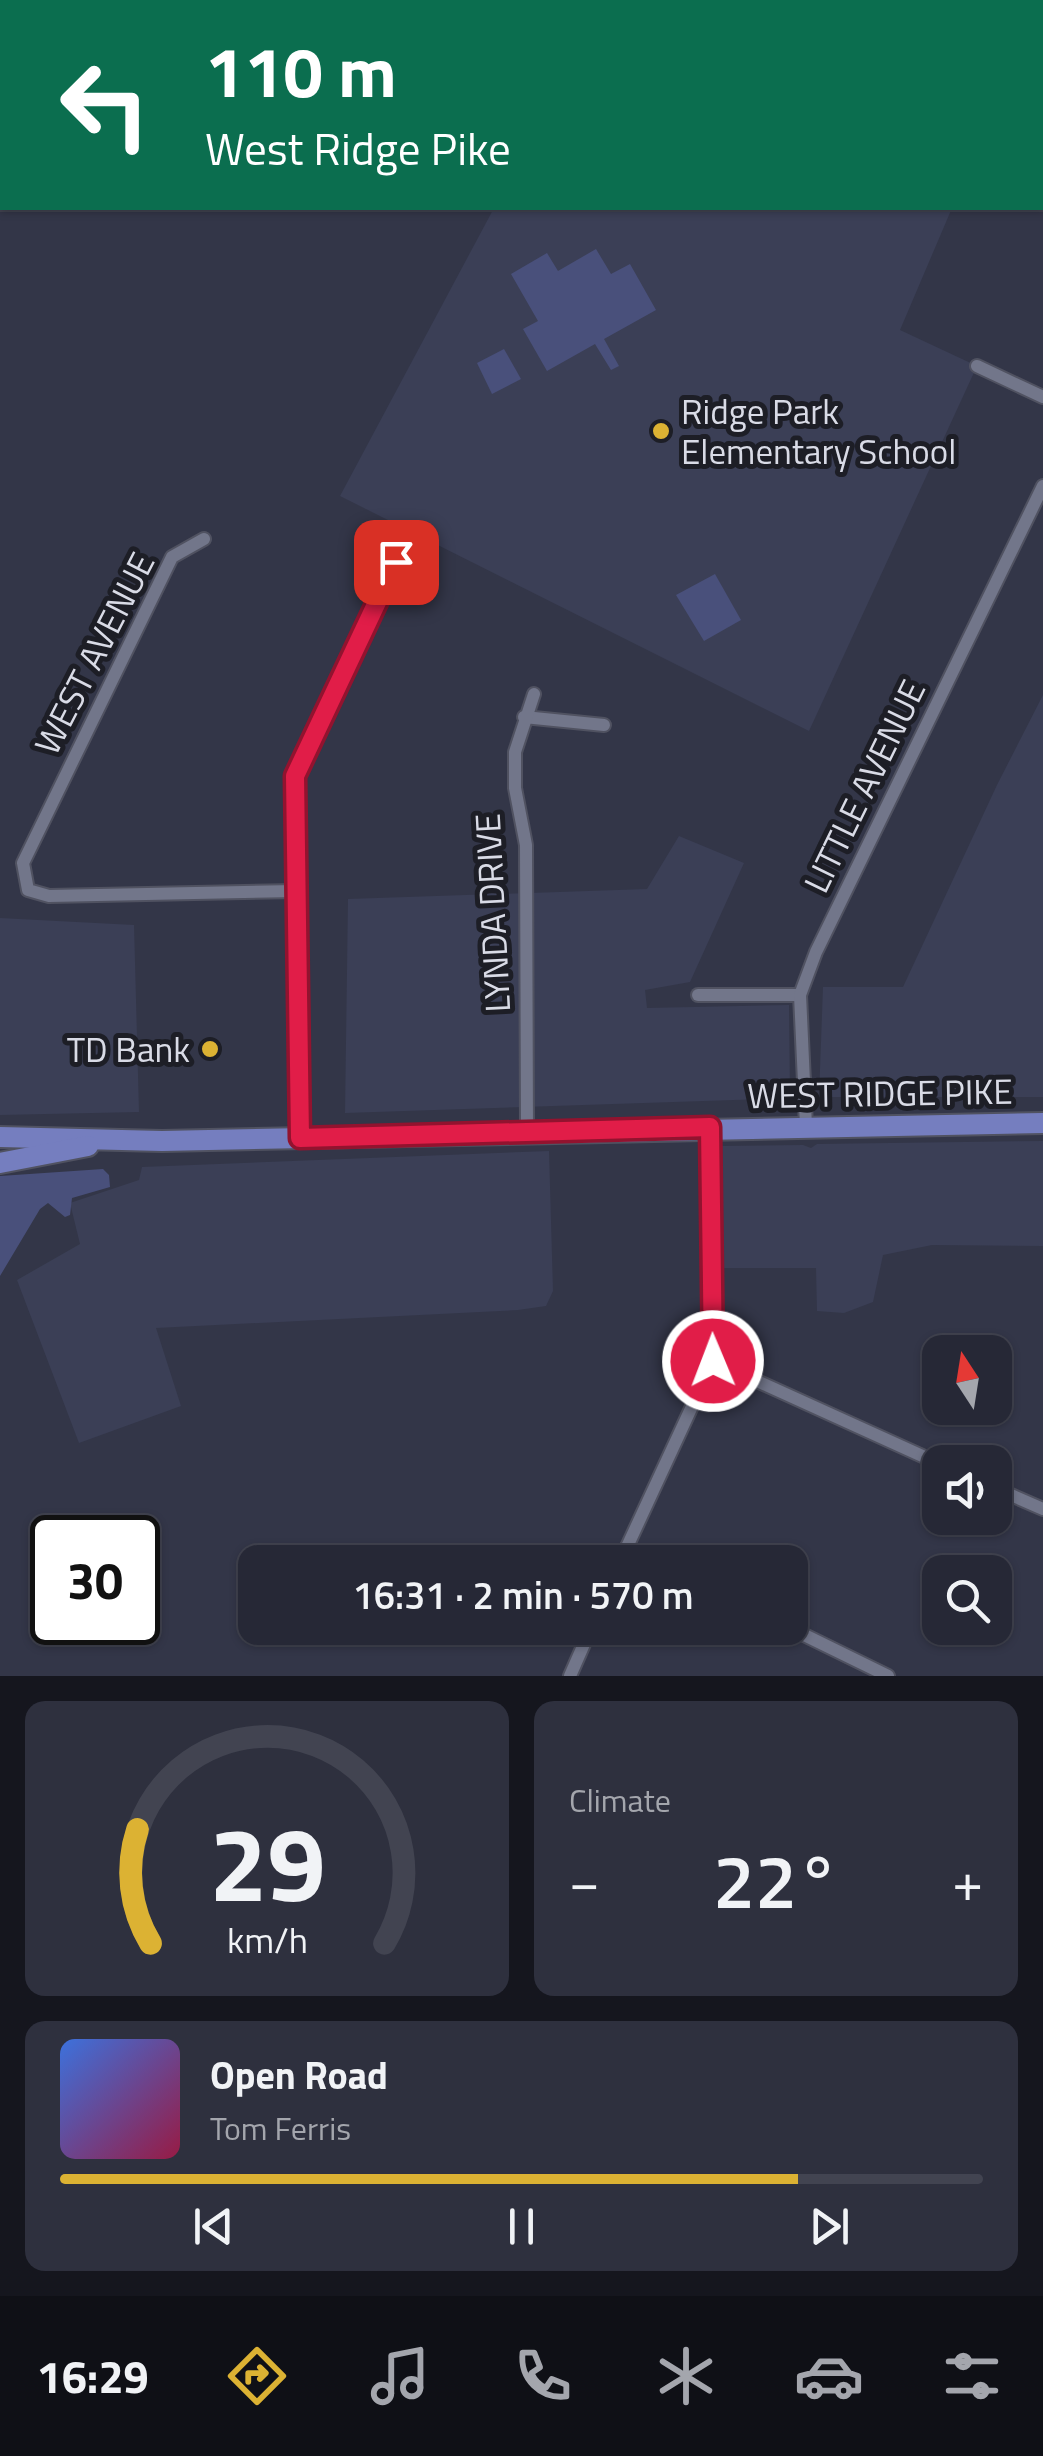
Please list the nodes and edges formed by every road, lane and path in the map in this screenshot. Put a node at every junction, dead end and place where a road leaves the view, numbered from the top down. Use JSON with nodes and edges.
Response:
{"nodes":[{"id":1,"x":977,"y":366,"type":"dead end"},
{"id":2,"x":1043,"y":397,"type":"edge"},
{"id":3,"x":1043,"y":486,"type":"edge"},
{"id":4,"x":204,"y":538,"type":"dead end"},
{"id":5,"x":402,"y":549,"type":"dead end"},
{"id":6,"x":534,"y":694,"type":"dead end"},
{"id":7,"x":524,"y":717,"type":"junction"},
{"id":8,"x":604,"y":725,"type":"dead end"},
{"id":9,"x":297,"y":891,"type":"junction"},
{"id":10,"x":698,"y":995,"type":"dead end"},
{"id":11,"x":800,"y":995,"type":"junction"},
{"id":12,"x":1043,"y":1123,"type":"edge"},
{"id":13,"x":806,"y":1126,"type":"junction"},
{"id":14,"x":710,"y":1127,"type":"junction"},
{"id":15,"x":528,"y":1132,"type":"junction"},
{"id":16,"x":0,"y":1137,"type":"edge"},
{"id":17,"x":300,"y":1138,"type":"junction"},
{"id":18,"x":119,"y":1140,"type":"junction"},
{"id":19,"x":0,"y":1163,"type":"edge"},
{"id":20,"x":713,"y":1361,"type":"junction"},
{"id":21,"x":922,"y":1456,"type":"edge"},
{"id":22,"x":1012,"y":1495,"type":"edge"},
{"id":23,"x":1043,"y":1509,"type":"edge"},
{"id":24,"x":628,"y":1545,"type":"edge"},
{"id":25,"x":808,"y":1637,"type":"edge"},
{"id":26,"x":584,"y":1645,"type":"edge"},
{"id":27,"x":570,"y":1676,"type":"edge"},
{"id":28,"x":888,"y":1676,"type":"edge"}],
"edges":[{"from":1,"to":2,"type":"street"},
{"from":3,"to":11,"type":"street","name":"LITTLE AVENUE"},
{"from":4,"to":9,"type":"street","name":"WEST AVENUE"},
{"from":5,"to":9,"type":"street"},
{"from":6,"to":7,"type":"street","name":"LYNDA DRIVE"},
{"from":7,"to":8,"type":"street"},
{"from":7,"to":15,"type":"street","name":"LYNDA DRIVE"},
{"from":9,"to":17,"type":"street"},
{"from":10,"to":11,"type":"street"},
{"from":11,"to":13,"type":"street","name":"LITTLE AVENUE"},
{"from":12,"to":13,"type":"main road","name":"WEST RIDGE PIKE"},
{"from":13,"to":14,"type":"main road","name":"WEST RIDGE PIKE"},
{"from":14,"to":15,"type":"main road","name":"WEST RIDGE PIKE"},
{"from":14,"to":20,"type":"street"},
{"from":15,"to":17,"type":"main road","name":"WEST RIDGE PIKE"},
{"from":16,"to":18,"type":"main road","name":"WEST RIDGE PIKE"},
{"from":17,"to":18,"type":"main road","name":"WEST RIDGE PIKE"},
{"from":18,"to":19,"type":"main road","name":"WEST RIDGE PIKE"},
{"from":20,"to":21,"type":"street"},
{"from":20,"to":24,"type":"street"},
{"from":22,"to":23,"type":"street"},
{"from":25,"to":28,"type":"street"},
{"from":26,"to":27,"type":"street"}]}
